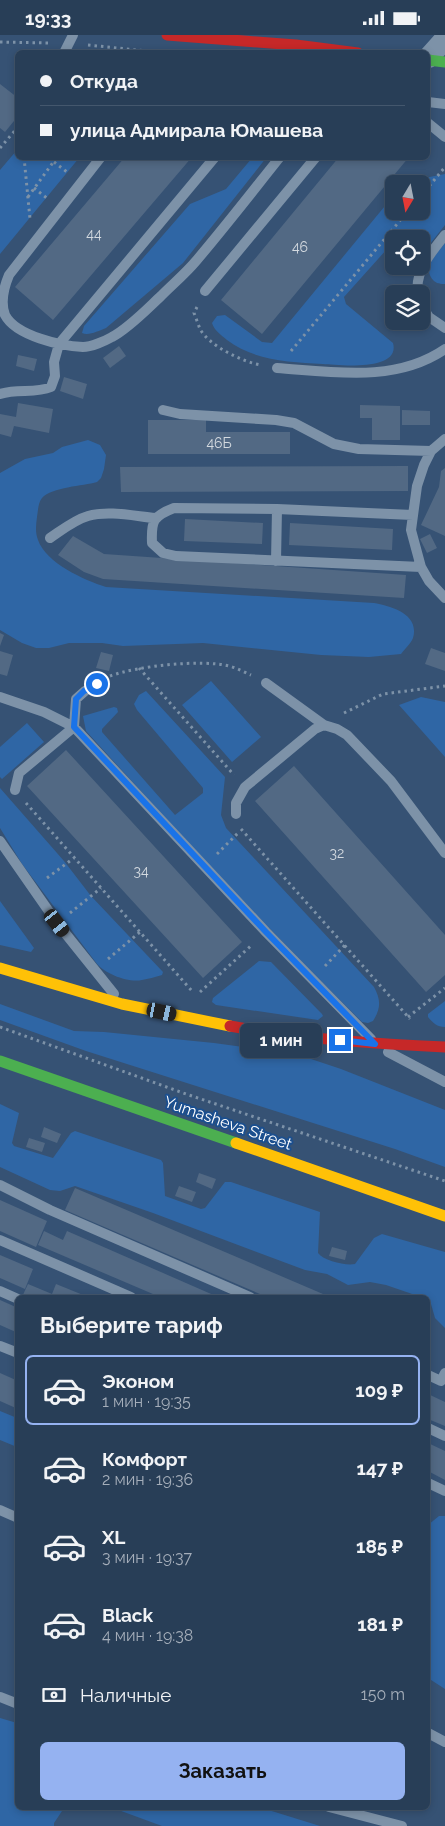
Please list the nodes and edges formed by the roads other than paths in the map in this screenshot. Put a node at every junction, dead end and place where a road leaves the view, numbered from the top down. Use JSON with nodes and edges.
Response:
{"nodes":[{"id":1,"x":74,"y":35,"type":"edge"},
{"id":2,"x":167,"y":35,"type":"edge"},
{"id":3,"x":195,"y":37,"type":"junction"},
{"id":4,"x":445,"y":39,"type":"edge"},
{"id":5,"x":293,"y":49,"type":"edge"},
{"id":6,"x":66,"y":50,"type":"edge"},
{"id":7,"x":185,"y":50,"type":"dead end"},
{"id":8,"x":309,"y":50,"type":"edge"},
{"id":9,"x":430,"y":57,"type":"edge"},
{"id":10,"x":430,"y":59,"type":"edge"},
{"id":11,"x":445,"y":63,"type":"edge"},
{"id":12,"x":430,"y":102,"type":"edge"},
{"id":13,"x":445,"y":104,"type":"edge"},
{"id":14,"x":430,"y":125,"type":"edge"},
{"id":15,"x":445,"y":137,"type":"edge"},
{"id":16,"x":99,"y":160,"type":"edge"},
{"id":17,"x":212,"y":160,"type":"edge"},
{"id":18,"x":278,"y":160,"type":"edge"},
{"id":19,"x":314,"y":160,"type":"edge"},
{"id":20,"x":445,"y":235,"type":"edge"},
{"id":21,"x":417,"y":285,"type":"edge"},
{"id":22,"x":205,"y":291,"type":"dead end"},
{"id":23,"x":430,"y":318,"type":"edge"},
{"id":24,"x":445,"y":328,"type":"edge"},
{"id":25,"x":59,"y":343,"type":"junction"},
{"id":26,"x":445,"y":349,"type":"edge"},
{"id":27,"x":276,"y":368,"type":"road end"},
{"id":28,"x":0,"y":394,"type":"edge"},
{"id":29,"x":163,"y":410,"type":"dead end"},
{"id":30,"x":445,"y":439,"type":"edge"},
{"id":31,"x":431,"y":451,"type":"junction"},
{"id":32,"x":277,"y":509,"type":"junction"},
{"id":33,"x":414,"y":515,"type":"junction"},
{"id":34,"x":155,"y":518,"type":"junction"},
{"id":35,"x":50,"y":538,"type":"dead end"},
{"id":36,"x":276,"y":561,"type":"junction"},
{"id":37,"x":421,"y":567,"type":"junction"},
{"id":38,"x":445,"y":599,"type":"edge"},
{"id":39,"x":266,"y":683,"type":"road end"},
{"id":40,"x":97,"y":684,"type":"road end"},
{"id":41,"x":0,"y":697,"type":"edge"},
{"id":42,"x":324,"y":725,"type":"junction"},
{"id":43,"x":74,"y":727,"type":"junction"},
{"id":44,"x":14,"y":790,"type":"road end"},
{"id":45,"x":236,"y":814,"type":"road end"},
{"id":46,"x":0,"y":841,"type":"edge"},
{"id":47,"x":445,"y":853,"type":"edge"},
{"id":48,"x":0,"y":968,"type":"edge"},
{"id":49,"x":122,"y":1004,"type":"junction"},
{"id":50,"x":375,"y":1044,"type":"junction"},
{"id":51,"x":445,"y":1047,"type":"edge"},
{"id":52,"x":0,"y":1061,"type":"edge"},
{"id":53,"x":445,"y":1082,"type":"edge"},
{"id":54,"x":0,"y":1185,"type":"edge"},
{"id":55,"x":445,"y":1216,"type":"edge"},
{"id":56,"x":0,"y":1240,"type":"edge"},
{"id":57,"x":0,"y":1291,"type":"edge"},
{"id":58,"x":126,"y":1295,"type":"edge"},
{"id":59,"x":245,"y":1295,"type":"edge"},
{"id":60,"x":15,"y":1298,"type":"edge"},
{"id":61,"x":0,"y":1346,"type":"edge"},
{"id":62,"x":15,"y":1352,"type":"edge"},
{"id":63,"x":430,"y":1376,"type":"edge"},
{"id":64,"x":444,"y":1379,"type":"edge"},
{"id":65,"x":430,"y":1429,"type":"edge"},
{"id":66,"x":445,"y":1436,"type":"edge"},
{"id":67,"x":430,"y":1484,"type":"edge"},
{"id":68,"x":445,"y":1491,"type":"edge"},
{"id":69,"x":0,"y":1510,"type":"edge"},
{"id":70,"x":15,"y":1516,"type":"edge"},
{"id":71,"x":0,"y":1697,"type":"edge"},
{"id":72,"x":15,"y":1703,"type":"edge"},
{"id":73,"x":430,"y":1734,"type":"edge"},
{"id":74,"x":445,"y":1742,"type":"edge"},
{"id":75,"x":341,"y":1810,"type":"edge"},
{"id":76,"x":402,"y":1826,"type":"edge"}],
"edges":[{"from":1,"to":6,"type":"lane"},
{"from":2,"to":3,"type":"main road"},
{"from":3,"to":5,"type":"main road"},
{"from":3,"to":7,"type":"lane"},
{"from":4,"to":9,"type":"street"},
{"from":5,"to":8,"type":"main road"},
{"from":10,"to":11,"type":"main road"},
{"from":12,"to":13,"type":"lane"},
{"from":14,"to":15,"type":"lane"},
{"from":16,"to":25,"type":"lane"},
{"from":17,"to":25,"type":"lane"},
{"from":18,"to":25,"type":"lane"},
{"from":19,"to":22,"type":"lane"},
{"from":20,"to":21,"type":"lane"},
{"from":23,"to":24,"type":"lane"},
{"from":25,"to":28,"type":"lane"},
{"from":26,"to":27,"type":"lane"},
{"from":29,"to":31,"type":"lane"},
{"from":30,"to":31,"type":"lane"},
{"from":31,"to":33,"type":"lane"},
{"from":32,"to":33,"type":"lane"},
{"from":32,"to":34,"type":"lane"},
{"from":32,"to":36,"type":"lane"},
{"from":33,"to":37,"type":"lane"},
{"from":34,"to":35,"type":"lane"},
{"from":34,"to":36,"type":"lane"},
{"from":36,"to":37,"type":"lane"},
{"from":37,"to":38,"type":"lane"},
{"from":39,"to":42,"type":"lane"},
{"from":40,"to":43,"type":"lane"},
{"from":41,"to":43,"type":"lane"},
{"from":42,"to":45,"type":"lane"},
{"from":42,"to":47,"type":"lane"},
{"from":43,"to":44,"type":"lane"},
{"from":43,"to":50,"type":"lane"},
{"from":46,"to":49,"type":"lane"},
{"from":48,"to":49,"type":"main road"},
{"from":49,"to":50,"type":"main road"},
{"from":50,"to":51,"type":"main road"},
{"from":50,"to":53,"type":"lane"},
{"from":52,"to":55,"type":"main road","name":"Yumasheva Street"},
{"from":54,"to":59,"type":"lane"},
{"from":56,"to":58,"type":"lane"},
{"from":57,"to":60,"type":"lane"},
{"from":61,"to":62,"type":"lane"},
{"from":63,"to":64,"type":"lane"},
{"from":65,"to":66,"type":"lane"},
{"from":67,"to":68,"type":"lane"},
{"from":69,"to":70,"type":"lane"},
{"from":71,"to":72,"type":"lane"},
{"from":73,"to":74,"type":"lane"},
{"from":75,"to":76,"type":"lane"}]}
